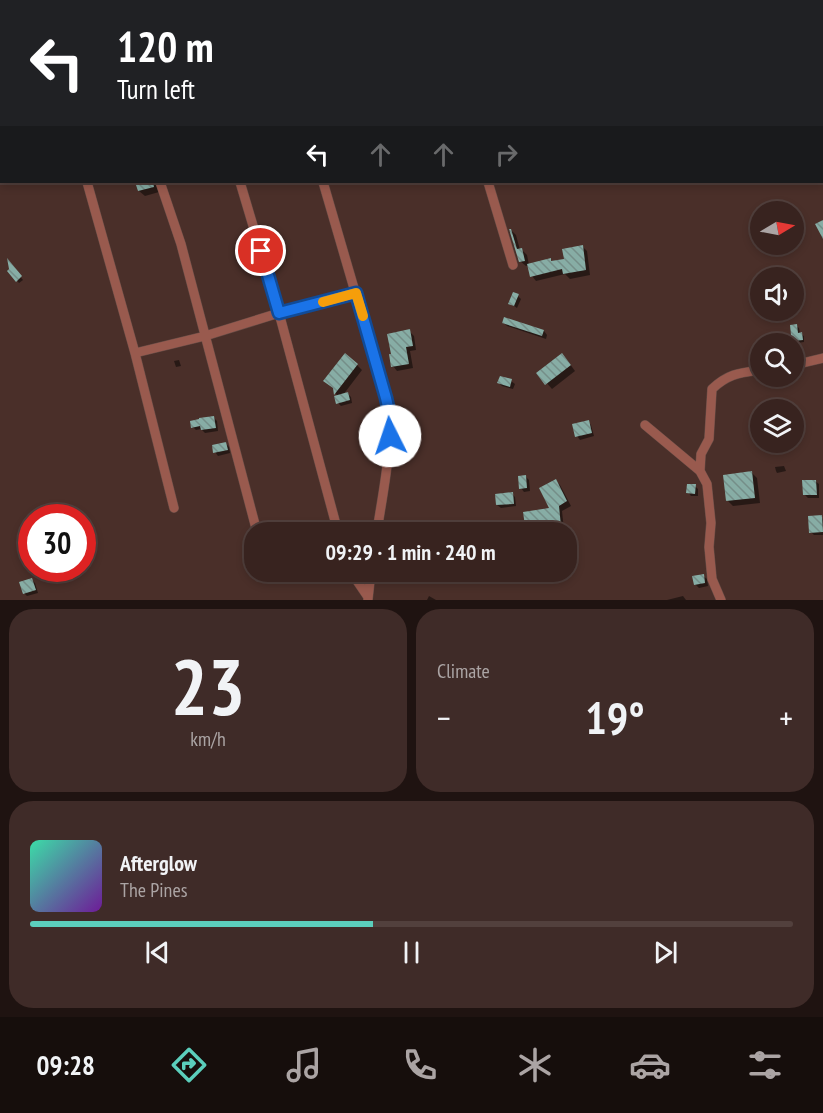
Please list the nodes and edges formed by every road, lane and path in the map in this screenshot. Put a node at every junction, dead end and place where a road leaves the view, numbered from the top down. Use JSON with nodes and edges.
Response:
{"nodes":[{"id":1,"x":87,"y":183,"type":"edge"},
{"id":2,"x":160,"y":183,"type":"edge"},
{"id":3,"x":240,"y":183,"type":"edge"},
{"id":4,"x":325,"y":183,"type":"edge"},
{"id":5,"x":488,"y":183,"type":"edge"},
{"id":6,"x":513,"y":265,"type":"dead end"},
{"id":7,"x":356,"y":293,"type":"junction"},
{"id":8,"x":279,"y":313,"type":"junction"},
{"id":9,"x":205,"y":336,"type":"junction"},
{"id":10,"x":135,"y":353,"type":"junction"},
{"id":11,"x":823,"y":358,"type":"edge"},
{"id":12,"x":804,"y":363,"type":"edge"},
{"id":13,"x":750,"y":371,"type":"edge"},
{"id":14,"x":645,"y":425,"type":"dead end"},
{"id":15,"x":700,"y":471,"type":"junction"},
{"id":16,"x":174,"y":508,"type":"dead end"},
{"id":17,"x":254,"y":522,"type":"edge"},
{"id":18,"x":335,"y":522,"type":"edge"},
{"id":19,"x":378,"y":522,"type":"edge"},
{"id":20,"x":357,"y":582,"type":"edge"},
{"id":21,"x":370,"y":582,"type":"edge"},
{"id":22,"x":368,"y":599,"type":"edge"},
{"id":23,"x":720,"y":600,"type":"edge"}],
"edges":[{"from":1,"to":10,"type":"street"},
{"from":2,"to":9,"type":"street"},
{"from":3,"to":8,"type":"street"},
{"from":4,"to":7,"type":"street"},
{"from":5,"to":6,"type":"street"},
{"from":7,"to":8,"type":"street"},
{"from":7,"to":19,"type":"street"},
{"from":8,"to":9,"type":"street"},
{"from":8,"to":18,"type":"street"},
{"from":9,"to":10,"type":"street"},
{"from":9,"to":17,"type":"street"},
{"from":10,"to":16,"type":"street"},
{"from":11,"to":12,"type":"street"},
{"from":13,"to":15,"type":"street"},
{"from":14,"to":15,"type":"street"},
{"from":15,"to":23,"type":"street"},
{"from":20,"to":22,"type":"street"},
{"from":21,"to":22,"type":"street"}]}
